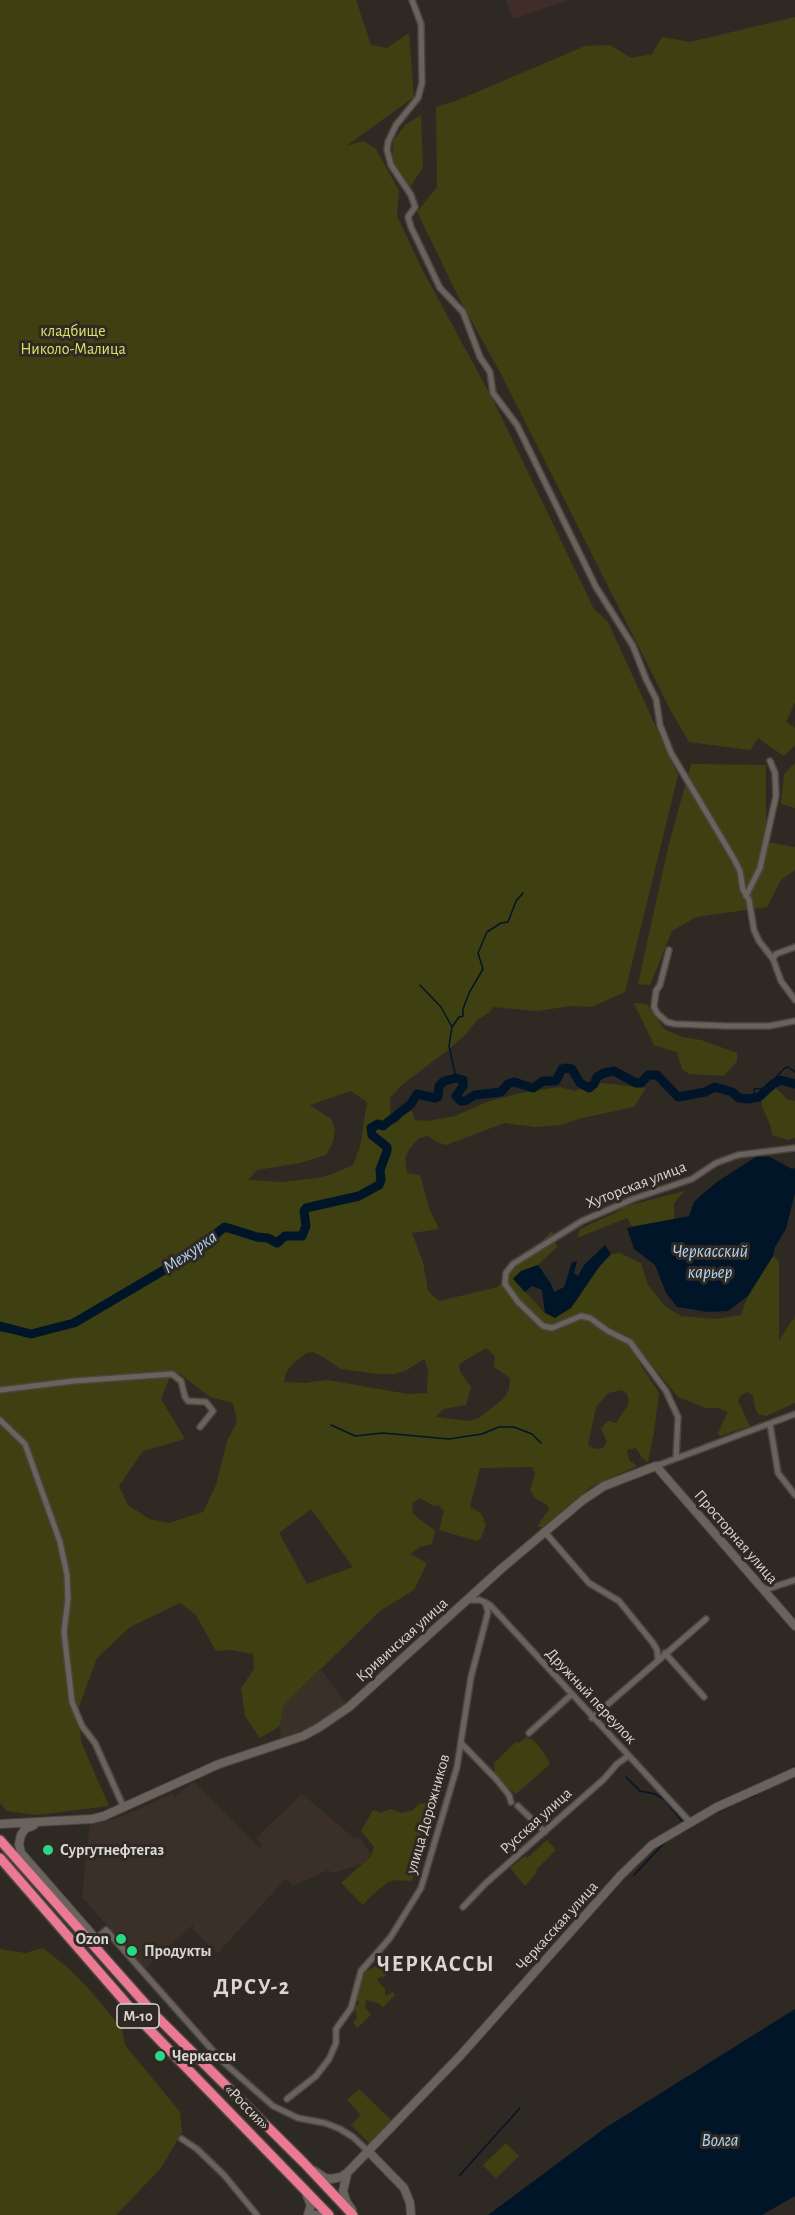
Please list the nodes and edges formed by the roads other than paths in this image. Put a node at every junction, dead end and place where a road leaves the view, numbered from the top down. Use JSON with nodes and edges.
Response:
{"nodes":[{"id":1,"x":412,"y":0,"type":"edge"},
{"id":2,"x":770,"y":761,"type":"dead end"},
{"id":3,"x":746,"y":896,"type":"junction"},
{"id":4,"x":795,"y":947,"type":"edge"},
{"id":5,"x":669,"y":950,"type":"dead end"},
{"id":6,"x":773,"y":959,"type":"junction"},
{"id":7,"x":795,"y":1000,"type":"edge"},
{"id":8,"x":795,"y":1021,"type":"edge"},
{"id":9,"x":795,"y":1148,"type":"edge"},
{"id":10,"x":0,"y":1390,"type":"edge"},
{"id":11,"x":795,"y":1414,"type":"edge"},
{"id":12,"x":0,"y":1420,"type":"edge"},
{"id":13,"x":770,"y":1424,"type":"junction"},
{"id":14,"x":200,"y":1427,"type":"dead end"},
{"id":15,"x":676,"y":1458,"type":"junction"},
{"id":16,"x":656,"y":1466,"type":"junction"},
{"id":17,"x":795,"y":1496,"type":"edge"},
{"id":18,"x":544,"y":1531,"type":"junction"},
{"id":19,"x":795,"y":1580,"type":"edge"},
{"id":20,"x":764,"y":1590,"type":"junction"},
{"id":21,"x":467,"y":1601,"type":"junction"},
{"id":22,"x":485,"y":1602,"type":"junction"},
{"id":23,"x":706,"y":1619,"type":"dead end"},
{"id":24,"x":795,"y":1626,"type":"edge"},
{"id":25,"x":665,"y":1653,"type":"junction"},
{"id":26,"x":658,"y":1659,"type":"junction"},
{"id":27,"x":571,"y":1695,"type":"junction"},
{"id":28,"x":704,"y":1697,"type":"dead end"},
{"id":29,"x":592,"y":1718,"type":"junction"},
{"id":30,"x":529,"y":1733,"type":"dead end"},
{"id":31,"x":461,"y":1743,"type":"junction"},
{"id":32,"x":628,"y":1756,"type":"junction"},
{"id":33,"x":795,"y":1772,"type":"edge"},
{"id":34,"x":511,"y":1802,"type":"dead end"},
{"id":35,"x":518,"y":1806,"type":"dead end"},
{"id":36,"x":125,"y":1808,"type":"junction"},
{"id":37,"x":41,"y":1822,"type":"junction"},
{"id":38,"x":690,"y":1822,"type":"junction"},
{"id":39,"x":0,"y":1824,"type":"edge"},
{"id":40,"x":544,"y":1832,"type":"junction"},
{"id":41,"x":0,"y":1840,"type":"edge"},
{"id":42,"x":0,"y":1858,"type":"edge"},
{"id":43,"x":463,"y":1907,"type":"dead end"},
{"id":44,"x":96,"y":1939,"type":"junction"},
{"id":45,"x":99,"y":1951,"type":"junction"},
{"id":46,"x":287,"y":2099,"type":"dead end"},
{"id":47,"x":182,"y":2139,"type":"dead end"},
{"id":48,"x":368,"y":2151,"type":"junction"},
{"id":49,"x":304,"y":2163,"type":"junction"},
{"id":50,"x":350,"y":2170,"type":"junction"},
{"id":51,"x":293,"y":2175,"type":"junction"},
{"id":52,"x":256,"y":2215,"type":"edge"},
{"id":53,"x":308,"y":2215,"type":"edge"},
{"id":54,"x":312,"y":2215,"type":"edge"},
{"id":55,"x":322,"y":2215,"type":"edge"},
{"id":56,"x":329,"y":2215,"type":"edge"},
{"id":57,"x":355,"y":2215,"type":"edge"},
{"id":58,"x":411,"y":2215,"type":"edge"}],
"edges":[{"from":1,"to":3,"type":"street"},
{"from":2,"to":3,"type":"street"},
{"from":3,"to":6,"type":"street"},
{"from":4,"to":6,"type":"street"},
{"from":5,"to":8,"type":"street"},
{"from":6,"to":7,"type":"street"},
{"from":9,"to":15,"type":"street","name":"Хуторская улица"},
{"from":10,"to":14,"type":"street"},
{"from":11,"to":13,"type":"street","name":"Кривичская улица"},
{"from":12,"to":36,"type":"street"},
{"from":13,"to":15,"type":"street","name":"Кривичская улица"},
{"from":13,"to":17,"type":"street"},
{"from":15,"to":16,"type":"street","name":"Кривичская улица"},
{"from":16,"to":18,"type":"street","name":"Кривичская улица"},
{"from":16,"to":20,"type":"street","name":"Просторная улица"},
{"from":18,"to":21,"type":"street","name":"Кривичская улица"},
{"from":18,"to":26,"type":"street"},
{"from":19,"to":20,"type":"street"},
{"from":20,"to":24,"type":"street","name":"Просторная улица"},
{"from":21,"to":22,"type":"street"},
{"from":21,"to":36,"type":"street","name":"Кривичская улица"},
{"from":22,"to":27,"type":"street","name":"Дружный переулок"},
{"from":22,"to":31,"type":"street","name":"улица Дорожников"},
{"from":23,"to":25,"type":"street"},
{"from":25,"to":26,"type":"street"},
{"from":25,"to":28,"type":"street"},
{"from":26,"to":29,"type":"street"},
{"from":27,"to":29,"type":"street","name":"Дружный переулок"},
{"from":27,"to":30,"type":"street"},
{"from":29,"to":32,"type":"street","name":"Дружный переулок"},
{"from":31,"to":34,"type":"street"},
{"from":31,"to":46,"type":"street","name":"улица Дорожников"},
{"from":32,"to":38,"type":"street","name":"Дружный переулок"},
{"from":32,"to":40,"type":"street","name":"Русская улица"},
{"from":33,"to":38,"type":"street","name":"Черкасская улица"},
{"from":35,"to":40,"type":"street"},
{"from":36,"to":37,"type":"street","name":"Кривичская улица"},
{"from":37,"to":39,"type":"street","name":"Кривичская улица"},
{"from":37,"to":44,"type":"street"},
{"from":38,"to":48,"type":"street","name":"Черкасская улица"},
{"from":40,"to":43,"type":"street","name":"Русская улица"},
{"from":41,"to":45,"type":"highway","name":"«Россия»","number":"М-10"},
{"from":42,"to":51,"type":"highway","name":"«Россия»","number":"М-10"},
{"from":44,"to":45,"type":"street"},
{"from":44,"to":48,"type":"street"},
{"from":45,"to":49,"type":"highway","name":"«Россия»","number":"М-10"},
{"from":47,"to":52,"type":"street"},
{"from":48,"to":50,"type":"street","name":"Черкасская улица"},
{"from":48,"to":58,"type":"street"},
{"from":49,"to":50,"type":"street"},
{"from":49,"to":57,"type":"highway","number":"М-10"},
{"from":50,"to":57,"type":"street"},
{"from":51,"to":53,"type":"street"},
{"from":51,"to":56,"type":"highway","name":"«Россия»","number":"М-10"},
{"from":54,"to":55,"type":"street"}]}
